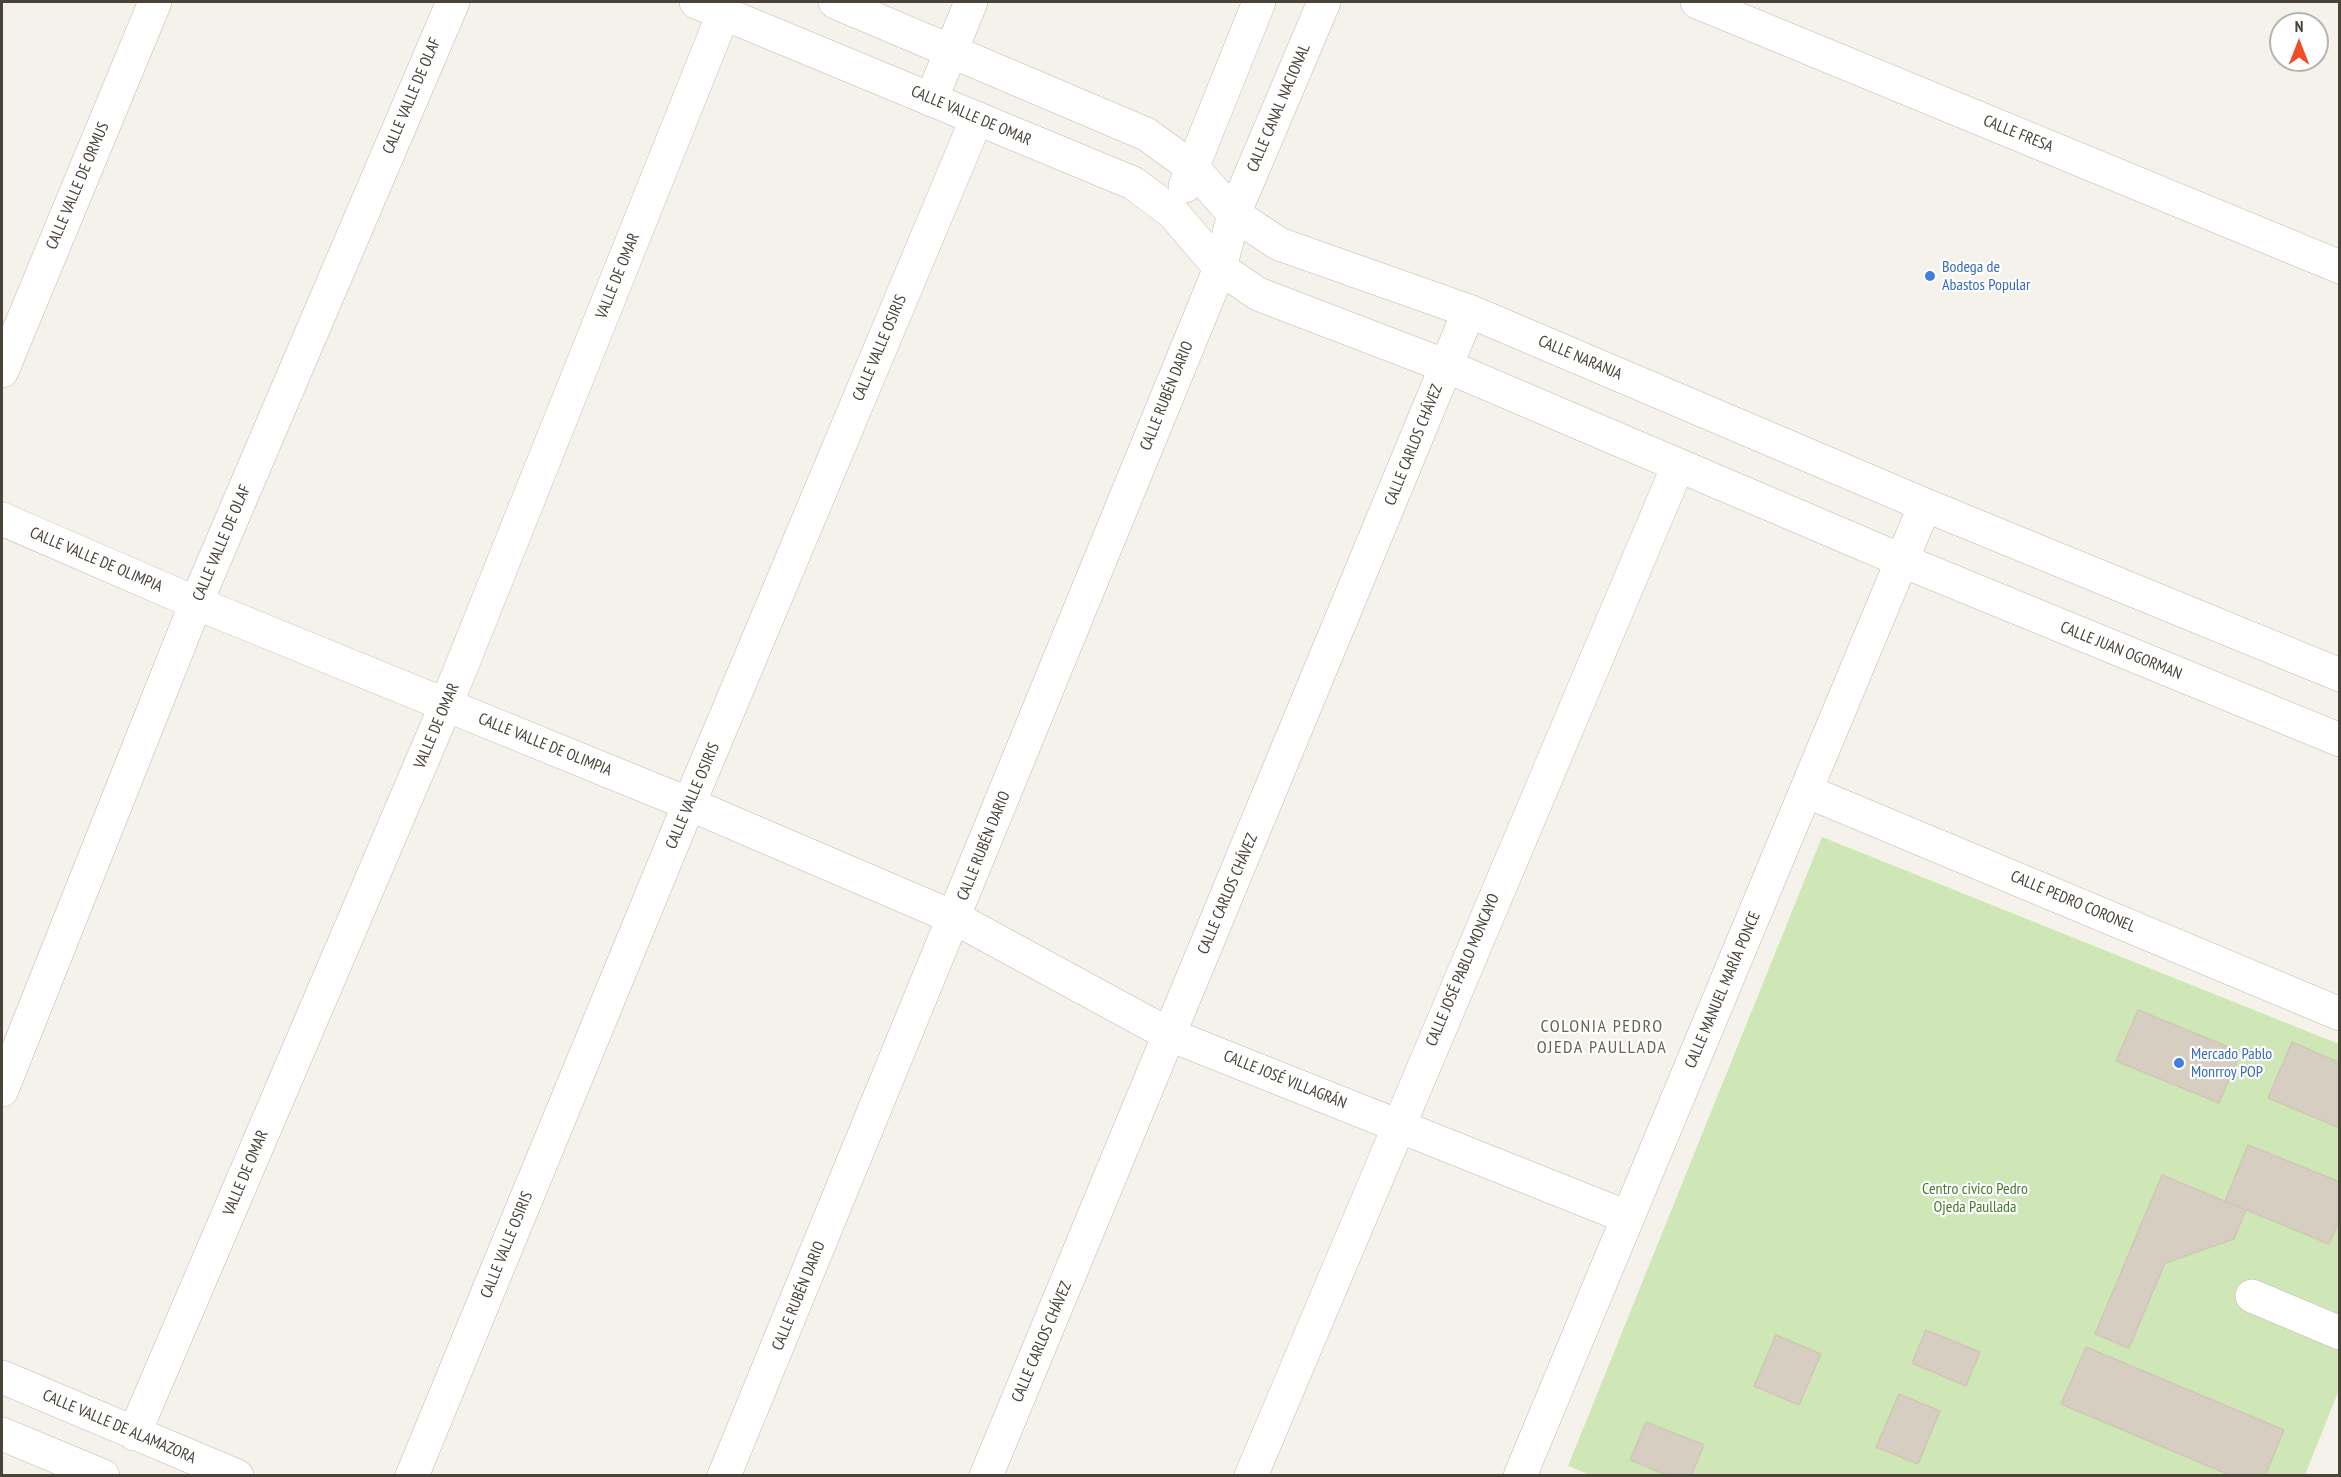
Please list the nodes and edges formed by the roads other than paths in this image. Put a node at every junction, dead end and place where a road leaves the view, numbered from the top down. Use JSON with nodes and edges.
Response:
{"nodes":[{"id":1,"x":155,"y":2,"type":"edge"},
{"id":2,"x":453,"y":2,"type":"edge"},
{"id":3,"x":835,"y":2,"type":"edge"},
{"id":4,"x":971,"y":2,"type":"edge"},
{"id":5,"x":1259,"y":2,"type":"edge"},
{"id":6,"x":1324,"y":2,"type":"edge"},
{"id":7,"x":1696,"y":2,"type":"edge"},
{"id":8,"x":710,"y":7,"type":"edge"},
{"id":9,"x":951,"y":50,"type":"junction"},
{"id":10,"x":931,"y":100,"type":"junction"},
{"id":11,"x":976,"y":118,"type":"junction"},
{"id":12,"x":1193,"y":168,"type":"junction"},
{"id":13,"x":1173,"y":213,"type":"junction"},
{"id":14,"x":1234,"y":214,"type":"junction"},
{"id":15,"x":2340,"y":267,"type":"edge"},
{"id":16,"x":1220,"y":268,"type":"junction"},
{"id":17,"x":1469,"y":311,"type":"junction"},
{"id":18,"x":1446,"y":366,"type":"junction"},
{"id":19,"x":2,"y":371,"type":"edge"},
{"id":20,"x":1678,"y":466,"type":"junction"},
{"id":21,"x":1925,"y":505,"type":"junction"},
{"id":22,"x":2,"y":519,"type":"edge"},
{"id":23,"x":1903,"y":561,"type":"junction"},
{"id":24,"x":196,"y":603,"type":"junction"},
{"id":25,"x":2340,"y":675,"type":"edge"},
{"id":26,"x":446,"y":705,"type":"junction"},
{"id":27,"x":2340,"y":740,"type":"edge"},
{"id":28,"x":1806,"y":791,"type":"junction"},
{"id":29,"x":689,"y":804,"type":"junction"},
{"id":30,"x":954,"y":918,"type":"junction"},
{"id":31,"x":2340,"y":1014,"type":"edge"},
{"id":32,"x":1170,"y":1035,"type":"junction"},
{"id":33,"x":2,"y":1090,"type":"edge"},
{"id":34,"x":1398,"y":1125,"type":"junction"},
{"id":35,"x":1627,"y":1218,"type":"junction"},
{"id":36,"x":2252,"y":1296,"type":"dead end"},
{"id":37,"x":2340,"y":1333,"type":"edge"},
{"id":38,"x":2,"y":1377,"type":"edge"},
{"id":39,"x":2,"y":1434,"type":"edge"},
{"id":40,"x":134,"y":1434,"type":"junction"},
{"id":41,"x":1528,"y":1473,"type":"edge"},
{"id":42,"x":103,"y":1476,"type":"edge"},
{"id":43,"x":237,"y":1476,"type":"edge"},
{"id":44,"x":412,"y":1476,"type":"edge"},
{"id":45,"x":724,"y":1476,"type":"edge"},
{"id":46,"x":986,"y":1476,"type":"edge"},
{"id":47,"x":1251,"y":1476,"type":"edge"}],
"edges":[{"from":1,"to":19,"type":"street","name":"CALLE VALLE DE ORMUS"},
{"from":2,"to":24,"type":"street","name":"CALLE VALLE DE OLAF"},
{"from":3,"to":9,"type":"street"},
{"from":4,"to":9,"type":"street"},
{"from":5,"to":12,"type":"street"},
{"from":6,"to":14,"type":"street","name":"CALLE CANAL NACIONAL"},
{"from":7,"to":15,"type":"street","name":"CALLE FRESA"},
{"from":8,"to":10,"type":"street","name":"CALLE VALLE DE OMAR"},
{"from":8,"to":26,"type":"street","name":"VALLE DE OMAR"},
{"from":9,"to":10,"type":"street"},
{"from":9,"to":12,"type":"street"},
{"from":10,"to":11,"type":"street","name":"CALLE VALLE DE OMAR"},
{"from":11,"to":13,"type":"street","name":"CALLE VALLE DE OMAR"},
{"from":11,"to":29,"type":"street","name":"CALLE VALLE OSIRIS"},
{"from":12,"to":13,"type":"street"},
{"from":12,"to":14,"type":"street"},
{"from":13,"to":16,"type":"street","name":"CALLE VALLE DE OMAR"},
{"from":14,"to":16,"type":"street","name":"CALLE RUBÉN DARIO"},
{"from":14,"to":17,"type":"street","name":"CALLE NARANJA"},
{"from":16,"to":18,"type":"street"},
{"from":16,"to":30,"type":"street","name":"CALLE RUBÉN DARIO"},
{"from":17,"to":18,"type":"street","name":"CALLE CARLOS CHÁVEZ"},
{"from":17,"to":21,"type":"street","name":"CALLE NARANJA"},
{"from":18,"to":20,"type":"street"},
{"from":18,"to":32,"type":"street","name":"CALLE CARLOS CHÁVEZ"},
{"from":20,"to":23,"type":"street"},
{"from":20,"to":34,"type":"street","name":"CALLE JOSÉ PABLO MONCAYO"},
{"from":21,"to":23,"type":"street","name":"CALLE MANUEL MARÍA PONCE"},
{"from":21,"to":25,"type":"street"},
{"from":22,"to":24,"type":"street","name":"CALLE VALLE DE OLIMPIA"},
{"from":23,"to":27,"type":"street","name":"CALLE JUAN OGORMAN"},
{"from":23,"to":28,"type":"street","name":"CALLE MANUEL MARÍA PONCE"},
{"from":24,"to":26,"type":"street","name":"CALLE VALLE DE OLIMPIA"},
{"from":24,"to":33,"type":"street","name":"CALLE VALLE DE OLAF"},
{"from":26,"to":29,"type":"street","name":"CALLE VALLE DE OLIMPIA"},
{"from":26,"to":40,"type":"street","name":"VALLE DE OMAR"},
{"from":28,"to":31,"type":"street","name":"CALLE PEDRO CORONEL"},
{"from":28,"to":35,"type":"street","name":"CALLE MANUEL MARÍA PONCE"},
{"from":29,"to":30,"type":"street","name":"CALLE VALLE DE OLIMPIA"},
{"from":29,"to":44,"type":"street","name":"CALLE VALLE OSIRIS"},
{"from":30,"to":32,"type":"street","name":"CALLE JOSÉ VILLAGRÁN"},
{"from":30,"to":45,"type":"street","name":"CALLE RUBÉN DARIO"},
{"from":32,"to":34,"type":"street","name":"CALLE JOSÉ VILLAGRÁN"},
{"from":32,"to":46,"type":"street","name":"CALLE CARLOS CHÁVEZ"},
{"from":34,"to":35,"type":"street","name":"CALLE JOSÉ VILLAGRÁN"},
{"from":34,"to":47,"type":"street","name":"CALLE JOSÉ PABLO MONCAYO"},
{"from":35,"to":41,"type":"street","name":"CALLE MANUEL MARÍA PONCE"},
{"from":36,"to":37,"type":"street"},
{"from":38,"to":40,"type":"street","name":"CALLE VALLE DE ALAMAZORA"},
{"from":39,"to":42,"type":"street"},
{"from":40,"to":43,"type":"street","name":"CALLE VALLE DE ALAMAZORA"}]}
